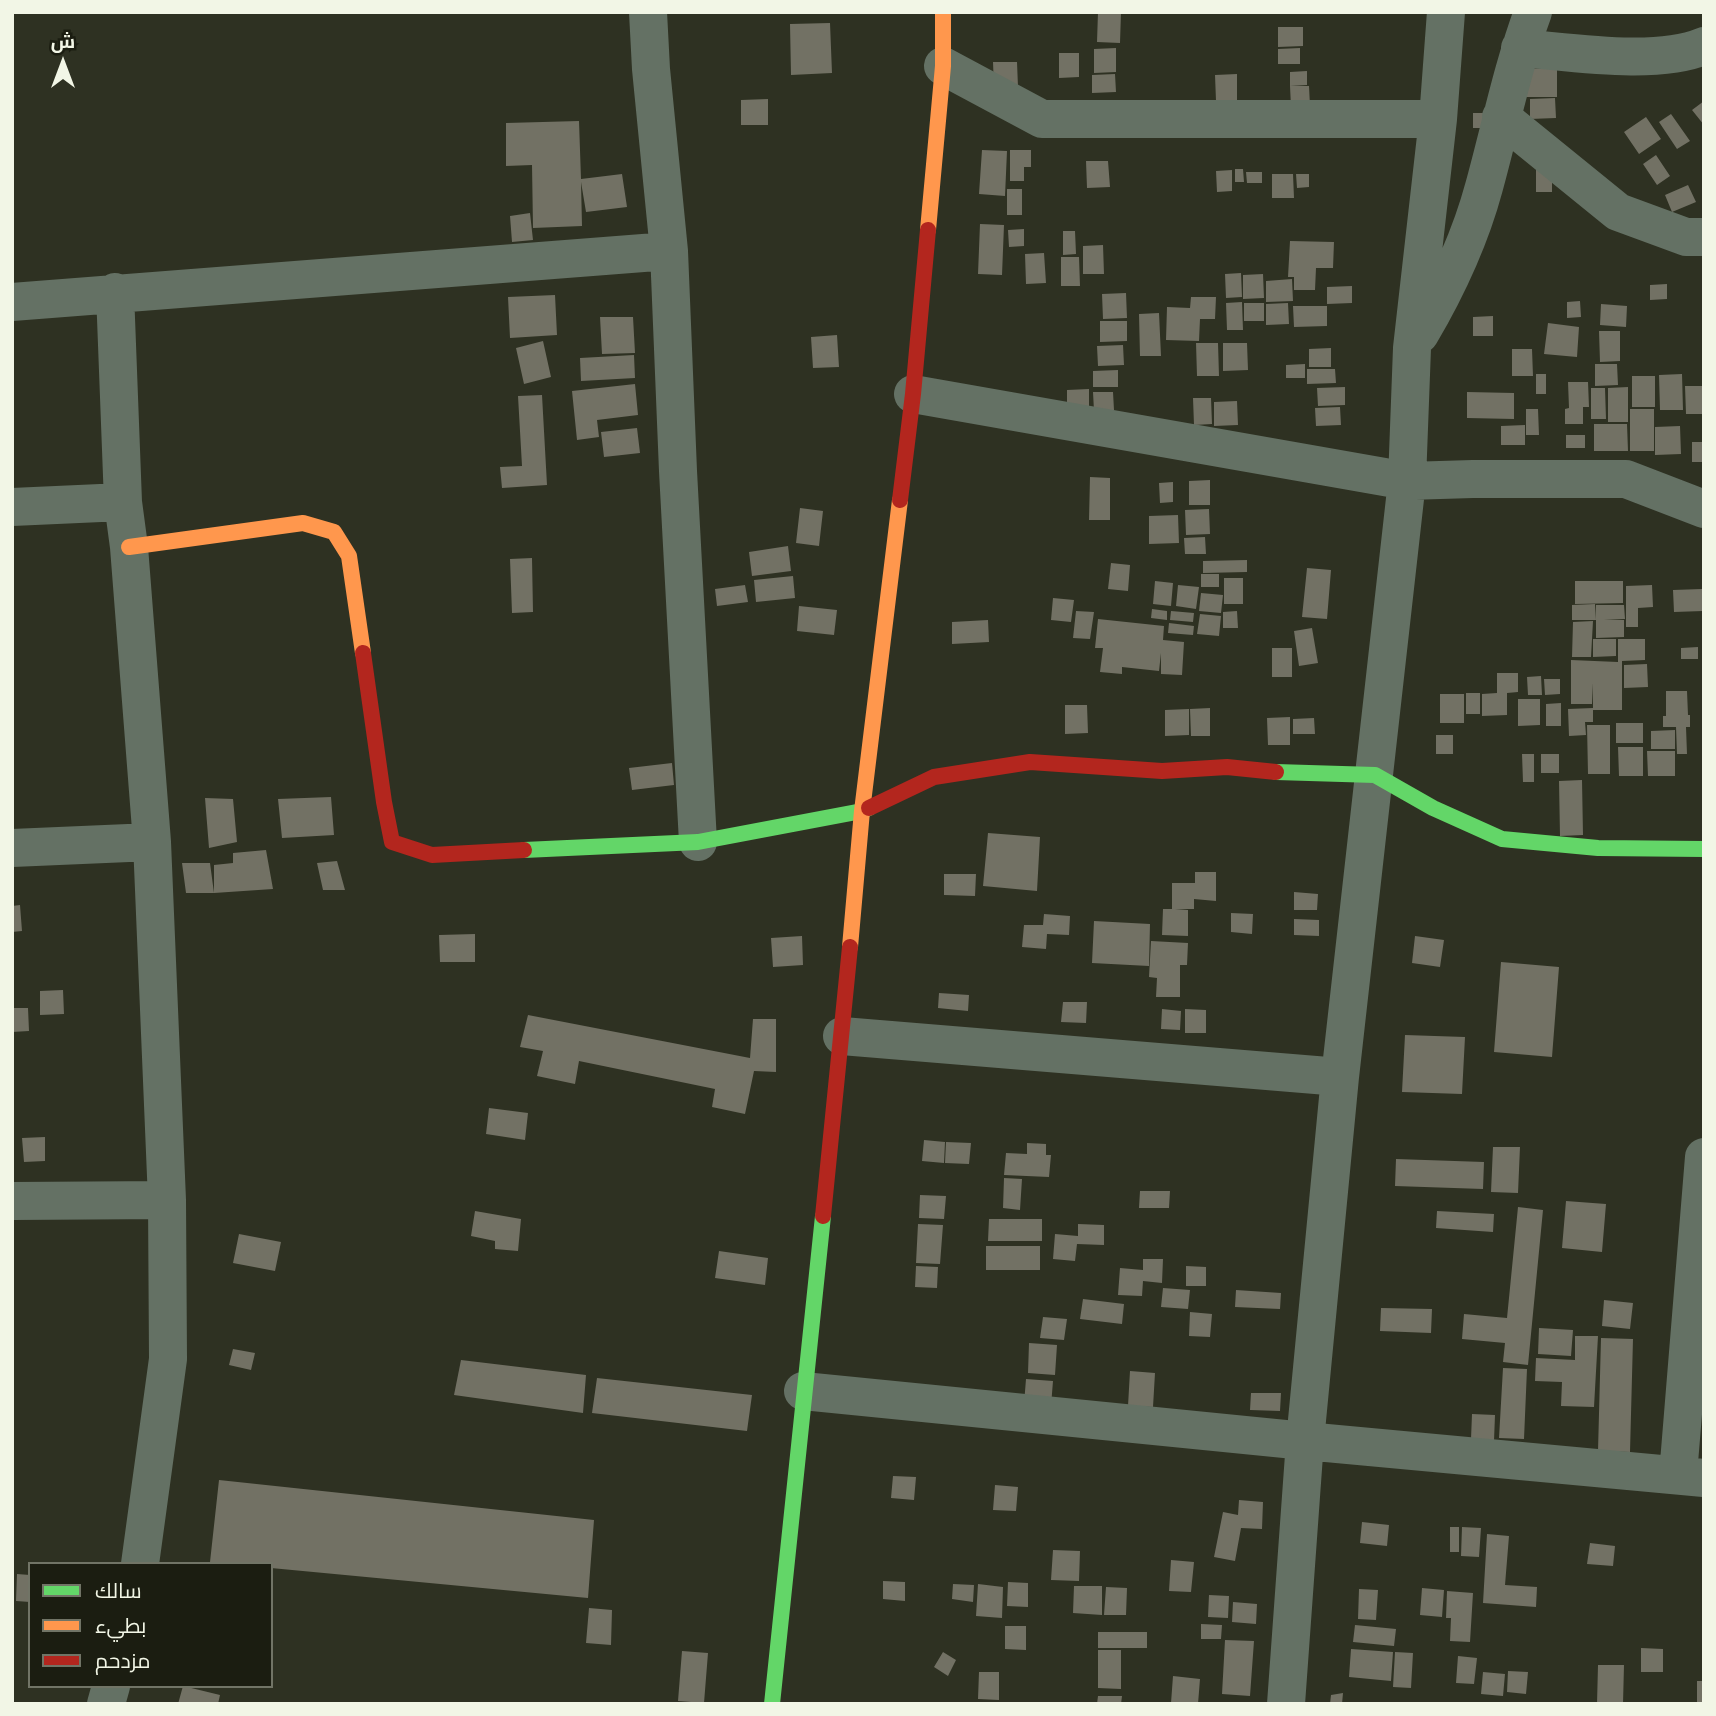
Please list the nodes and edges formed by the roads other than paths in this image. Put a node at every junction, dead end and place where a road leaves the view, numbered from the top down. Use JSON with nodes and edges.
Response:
{"nodes":[{"id":1,"x":648,"y":12,"type":"edge"},
{"id":2,"x":943,"y":12,"type":"edge"},
{"id":3,"x":1446,"y":12,"type":"edge"},
{"id":4,"x":1533,"y":12,"type":"edge"},
{"id":5,"x":1704,"y":47,"type":"edge"},
{"id":6,"x":1520,"y":48,"type":"junction"},
{"id":7,"x":943,"y":66,"type":"junction"},
{"id":8,"x":1502,"y":117,"type":"junction"},
{"id":9,"x":1438,"y":119,"type":"junction"},
{"id":10,"x":1704,"y":237,"type":"edge"},
{"id":11,"x":669,"y":251,"type":"junction"},
{"id":12,"x":115,"y":292,"type":"junction"},
{"id":13,"x":12,"y":302,"type":"edge"},
{"id":14,"x":1412,"y":348,"type":"junction"},
{"id":15,"x":913,"y":394,"type":"junction"},
{"id":16,"x":1407,"y":481,"type":"junction"},
{"id":17,"x":123,"y":502,"type":"junction"},
{"id":18,"x":12,"y":507,"type":"edge"},
{"id":19,"x":1704,"y":509,"type":"edge"},
{"id":20,"x":129,"y":547,"type":"junction"},
{"id":21,"x":1375,"y":775,"type":"junction"},
{"id":22,"x":862,"y":811,"type":"junction"},
{"id":23,"x":152,"y":842,"type":"junction"},
{"id":24,"x":698,"y":842,"type":"junction"},
{"id":25,"x":12,"y":848,"type":"edge"},
{"id":26,"x":1704,"y":849,"type":"edge"},
{"id":27,"x":842,"y":1036,"type":"junction"},
{"id":28,"x":1340,"y":1077,"type":"junction"},
{"id":29,"x":1704,"y":1157,"type":"edge"},
{"id":30,"x":167,"y":1199,"type":"junction"},
{"id":31,"x":12,"y":1201,"type":"edge"},
{"id":32,"x":1700,"y":1242,"type":"edge"},
{"id":33,"x":803,"y":1391,"type":"junction"},
{"id":34,"x":1305,"y":1441,"type":"junction"},
{"id":35,"x":1691,"y":1476,"type":"edge"},
{"id":36,"x":140,"y":1562,"type":"edge"},
{"id":37,"x":772,"y":1704,"type":"edge"},
{"id":38,"x":1286,"y":1704,"type":"edge"}],
"edges":[{"from":1,"to":11,"type":"street"},
{"from":2,"to":7,"type":"street"},
{"from":3,"to":9,"type":"street"},
{"from":4,"to":6,"type":"street"},
{"from":5,"to":6,"type":"street"},
{"from":6,"to":8,"type":"street"},
{"from":7,"to":9,"type":"street"},
{"from":7,"to":15,"type":"street"},
{"from":8,"to":10,"type":"street"},
{"from":8,"to":14,"type":"street"},
{"from":9,"to":14,"type":"street"},
{"from":11,"to":12,"type":"street"},
{"from":11,"to":24,"type":"street"},
{"from":12,"to":13,"type":"street"},
{"from":12,"to":17,"type":"street"},
{"from":14,"to":16,"type":"street"},
{"from":15,"to":16,"type":"street"},
{"from":15,"to":22,"type":"street"},
{"from":16,"to":19,"type":"street"},
{"from":16,"to":21,"type":"street"},
{"from":17,"to":18,"type":"street"},
{"from":17,"to":20,"type":"street"},
{"from":20,"to":23,"type":"street"},
{"from":20,"to":24,"type":"street"},
{"from":21,"to":22,"type":"street"},
{"from":21,"to":26,"type":"street"},
{"from":21,"to":28,"type":"street"},
{"from":22,"to":24,"type":"street"},
{"from":22,"to":27,"type":"street"},
{"from":23,"to":25,"type":"street"},
{"from":23,"to":30,"type":"street"},
{"from":27,"to":28,"type":"street"},
{"from":27,"to":33,"type":"street"},
{"from":28,"to":34,"type":"street"},
{"from":29,"to":32,"type":"street"},
{"from":30,"to":31,"type":"street"},
{"from":30,"to":36,"type":"street"},
{"from":32,"to":35,"type":"street"},
{"from":33,"to":34,"type":"street"},
{"from":33,"to":37,"type":"street"},
{"from":34,"to":35,"type":"street"},
{"from":34,"to":38,"type":"street"}]}
